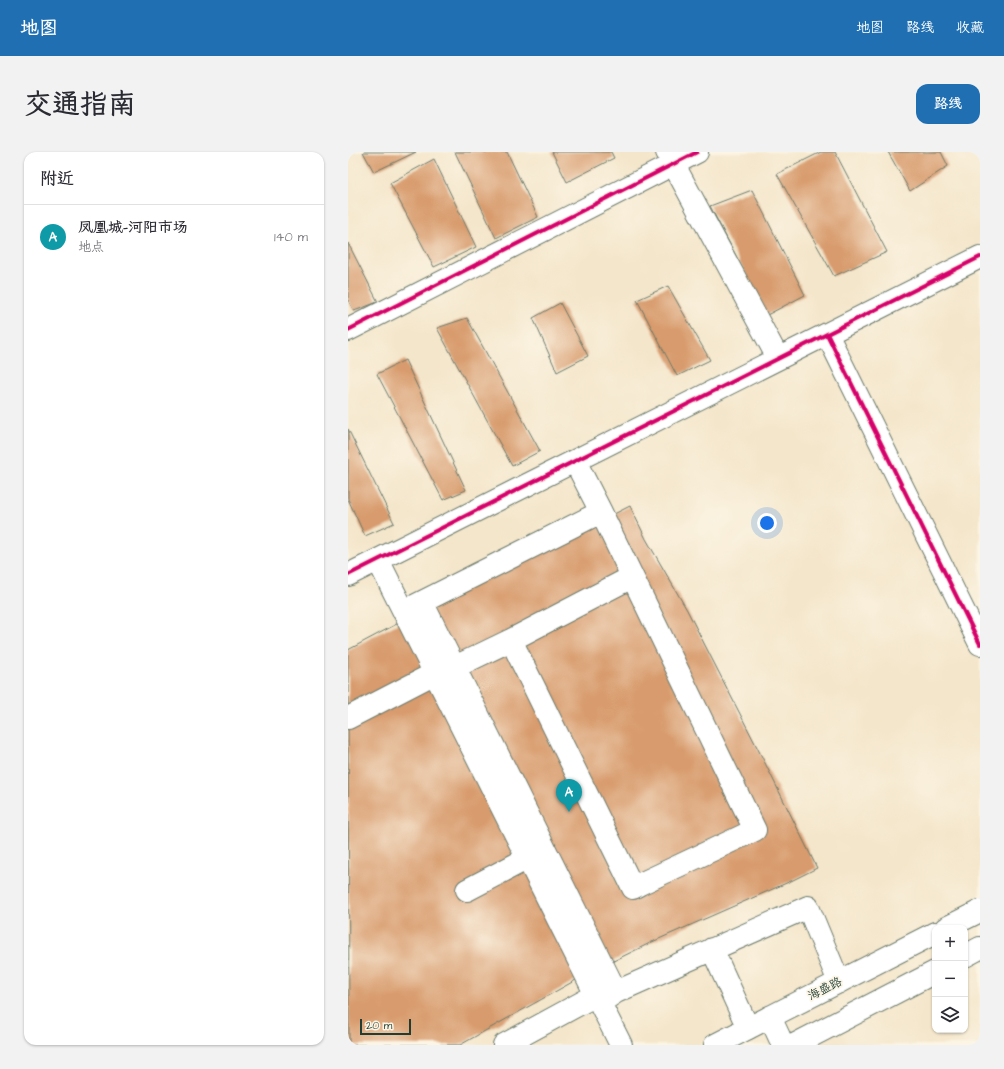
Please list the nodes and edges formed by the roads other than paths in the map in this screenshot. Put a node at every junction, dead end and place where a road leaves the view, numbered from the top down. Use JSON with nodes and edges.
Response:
{"nodes":[{"id":1,"x":697,"y":152,"type":"edge"},
{"id":2,"x":670,"y":158,"type":"edge"},
{"id":3,"x":980,"y":256,"type":"edge"},
{"id":4,"x":348,"y":330,"type":"edge"},
{"id":5,"x":827,"y":334,"type":"junction"},
{"id":6,"x":778,"y":358,"type":"junction"},
{"id":7,"x":575,"y":461,"type":"junction"},
{"id":8,"x":601,"y":512,"type":"junction"},
{"id":9,"x":378,"y":560,"type":"junction"},
{"id":10,"x":348,"y":575,"type":"edge"},
{"id":11,"x":632,"y":577,"type":"junction"},
{"id":12,"x":413,"y":607,"type":"junction"},
{"id":13,"x":511,"y":640,"type":"junction"},
{"id":14,"x":980,"y":644,"type":"edge"},
{"id":15,"x":445,"y":670,"type":"junction"},
{"id":16,"x":348,"y":718,"type":"edge"},
{"id":17,"x":528,"y":858,"type":"junction"},
{"id":18,"x":467,"y":890,"type":"dead end"},
{"id":19,"x":980,"y":911,"type":"edge"},
{"id":20,"x":952,"y":925,"type":"edge"},
{"id":21,"x":932,"y":935,"type":"edge"},
{"id":22,"x":980,"y":948,"type":"edge"},
{"id":23,"x":712,"y":949,"type":"junction"},
{"id":24,"x":968,"y":954,"type":"edge"},
{"id":25,"x":932,"y":974,"type":"edge"},
{"id":26,"x":839,"y":982,"type":"junction"},
{"id":27,"x":604,"y":996,"type":"junction"},
{"id":28,"x":770,"y":1017,"type":"junction"},
{"id":29,"x":748,"y":1028,"type":"junction"},
{"id":30,"x":504,"y":1045,"type":"edge"},
{"id":31,"x":621,"y":1045,"type":"edge"},
{"id":32,"x":715,"y":1045,"type":"edge"},
{"id":33,"x":783,"y":1045,"type":"edge"},
{"id":34,"x":794,"y":1045,"type":"edge"}],
"edges":[{"from":1,"to":2,"type":"street"},
{"from":2,"to":4,"type":"street"},
{"from":2,"to":6,"type":"street"},
{"from":3,"to":5,"type":"street"},
{"from":5,"to":6,"type":"street"},
{"from":5,"to":14,"type":"street"},
{"from":6,"to":7,"type":"street"},
{"from":7,"to":8,"type":"street"},
{"from":7,"to":9,"type":"street"},
{"from":8,"to":11,"type":"street"},
{"from":8,"to":12,"type":"street"},
{"from":9,"to":10,"type":"street"},
{"from":9,"to":12,"type":"street"},
{"from":11,"to":13,"type":"street"},
{"from":11,"to":13,"type":"street"},
{"from":12,"to":15,"type":"street"},
{"from":13,"to":15,"type":"street"},
{"from":15,"to":16,"type":"street"},
{"from":15,"to":17,"type":"street"},
{"from":15,"to":27,"type":"street"},
{"from":17,"to":18,"type":"street"},
{"from":17,"to":27,"type":"street"},
{"from":19,"to":20,"type":"street"},
{"from":21,"to":26,"type":"street","name":"海盛路"},
{"from":22,"to":24,"type":"street"},
{"from":23,"to":26,"type":"street"},
{"from":23,"to":27,"type":"street"},
{"from":23,"to":29,"type":"street"},
{"from":25,"to":34,"type":"street"},
{"from":26,"to":28,"type":"street","name":"海盛路"},
{"from":27,"to":30,"type":"street"},
{"from":27,"to":31,"type":"street"},
{"from":28,"to":29,"type":"street","name":"海盛路"},
{"from":28,"to":33,"type":"street"},
{"from":29,"to":32,"type":"street","name":"海盛路"}]}
